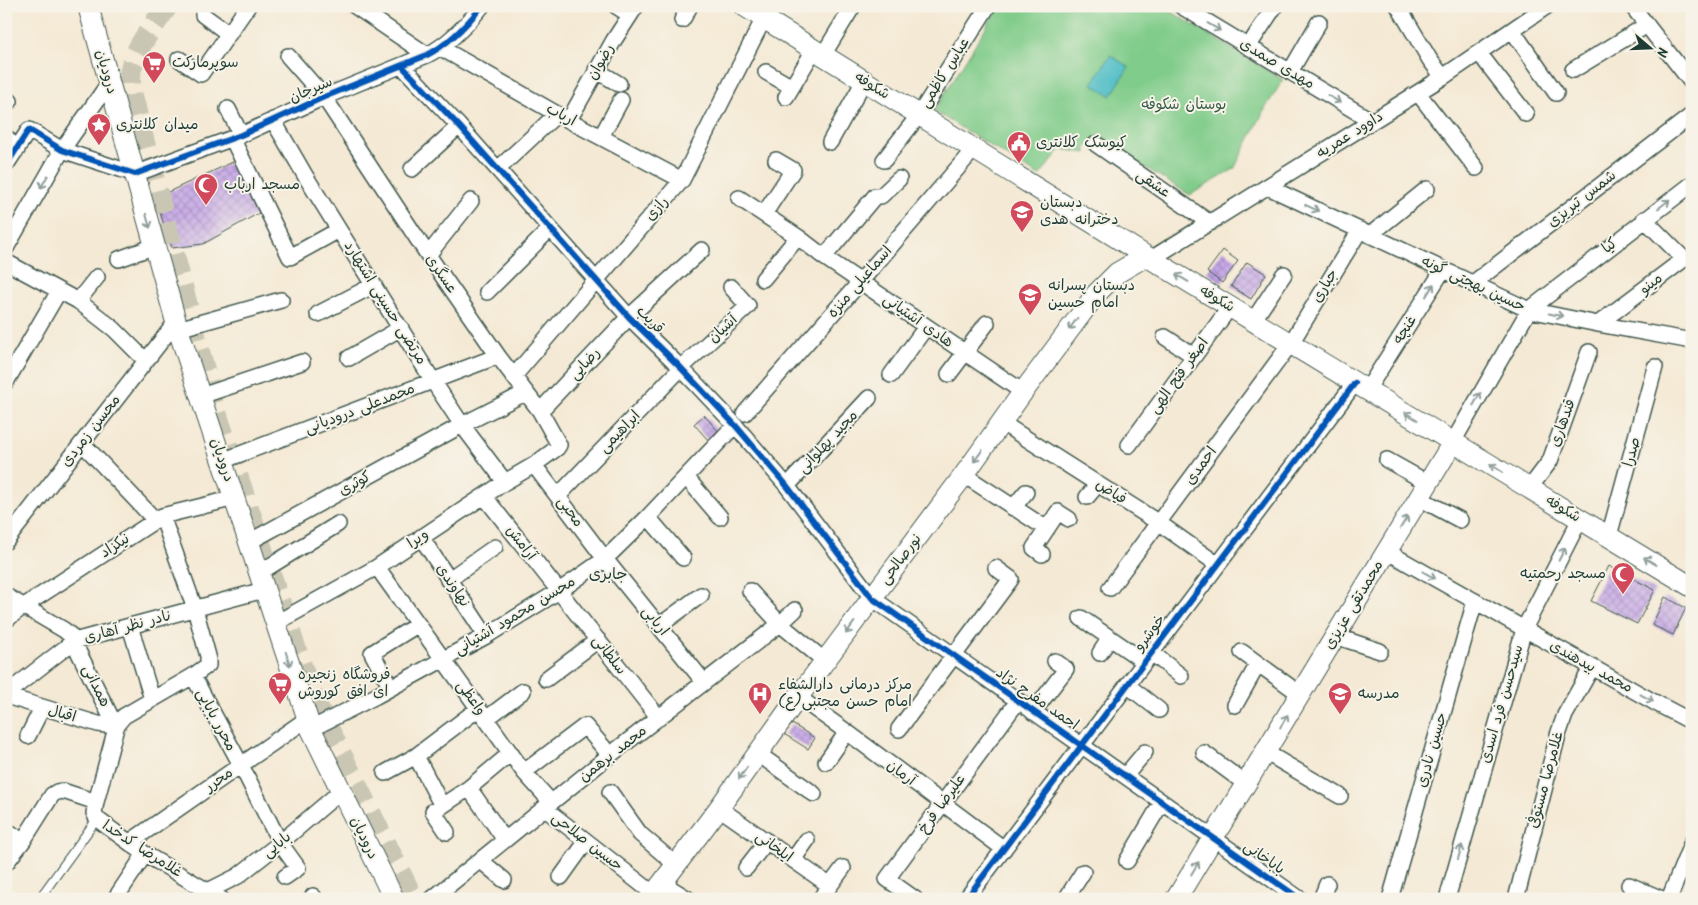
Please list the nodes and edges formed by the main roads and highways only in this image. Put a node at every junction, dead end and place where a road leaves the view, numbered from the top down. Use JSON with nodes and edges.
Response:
{"nodes":[{"id":1,"x":88,"y":6,"type":"edge"},
{"id":2,"x":744,"y":6,"type":"edge"},
{"id":3,"x":1149,"y":258,"type":"junction"},
{"id":4,"x":1452,"y":442,"type":"junction"},
{"id":5,"x":1692,"y":587,"type":"edge"},
{"id":6,"x":656,"y":892,"type":"edge"},
{"id":7,"x":394,"y":899,"type":"edge"},
{"id":8,"x":1176,"y":899,"type":"edge"}],
"edges":[{"from":1,"to":7,"type":"main road","name":"درودیان","one_way":true},
{"from":2,"to":3,"type":"main road","name":"شکوفه"},
{"from":4,"to":3,"type":"main road","name":"شکوفه","one_way":true},
{"from":3,"to":6,"type":"main road","name":"نورصالحی","one_way":true},
{"from":5,"to":4,"type":"main road","name":"شکوفه","one_way":true},
{"from":8,"to":4,"type":"main road","name":"محمدتقی عزیزی","one_way":true}]}
